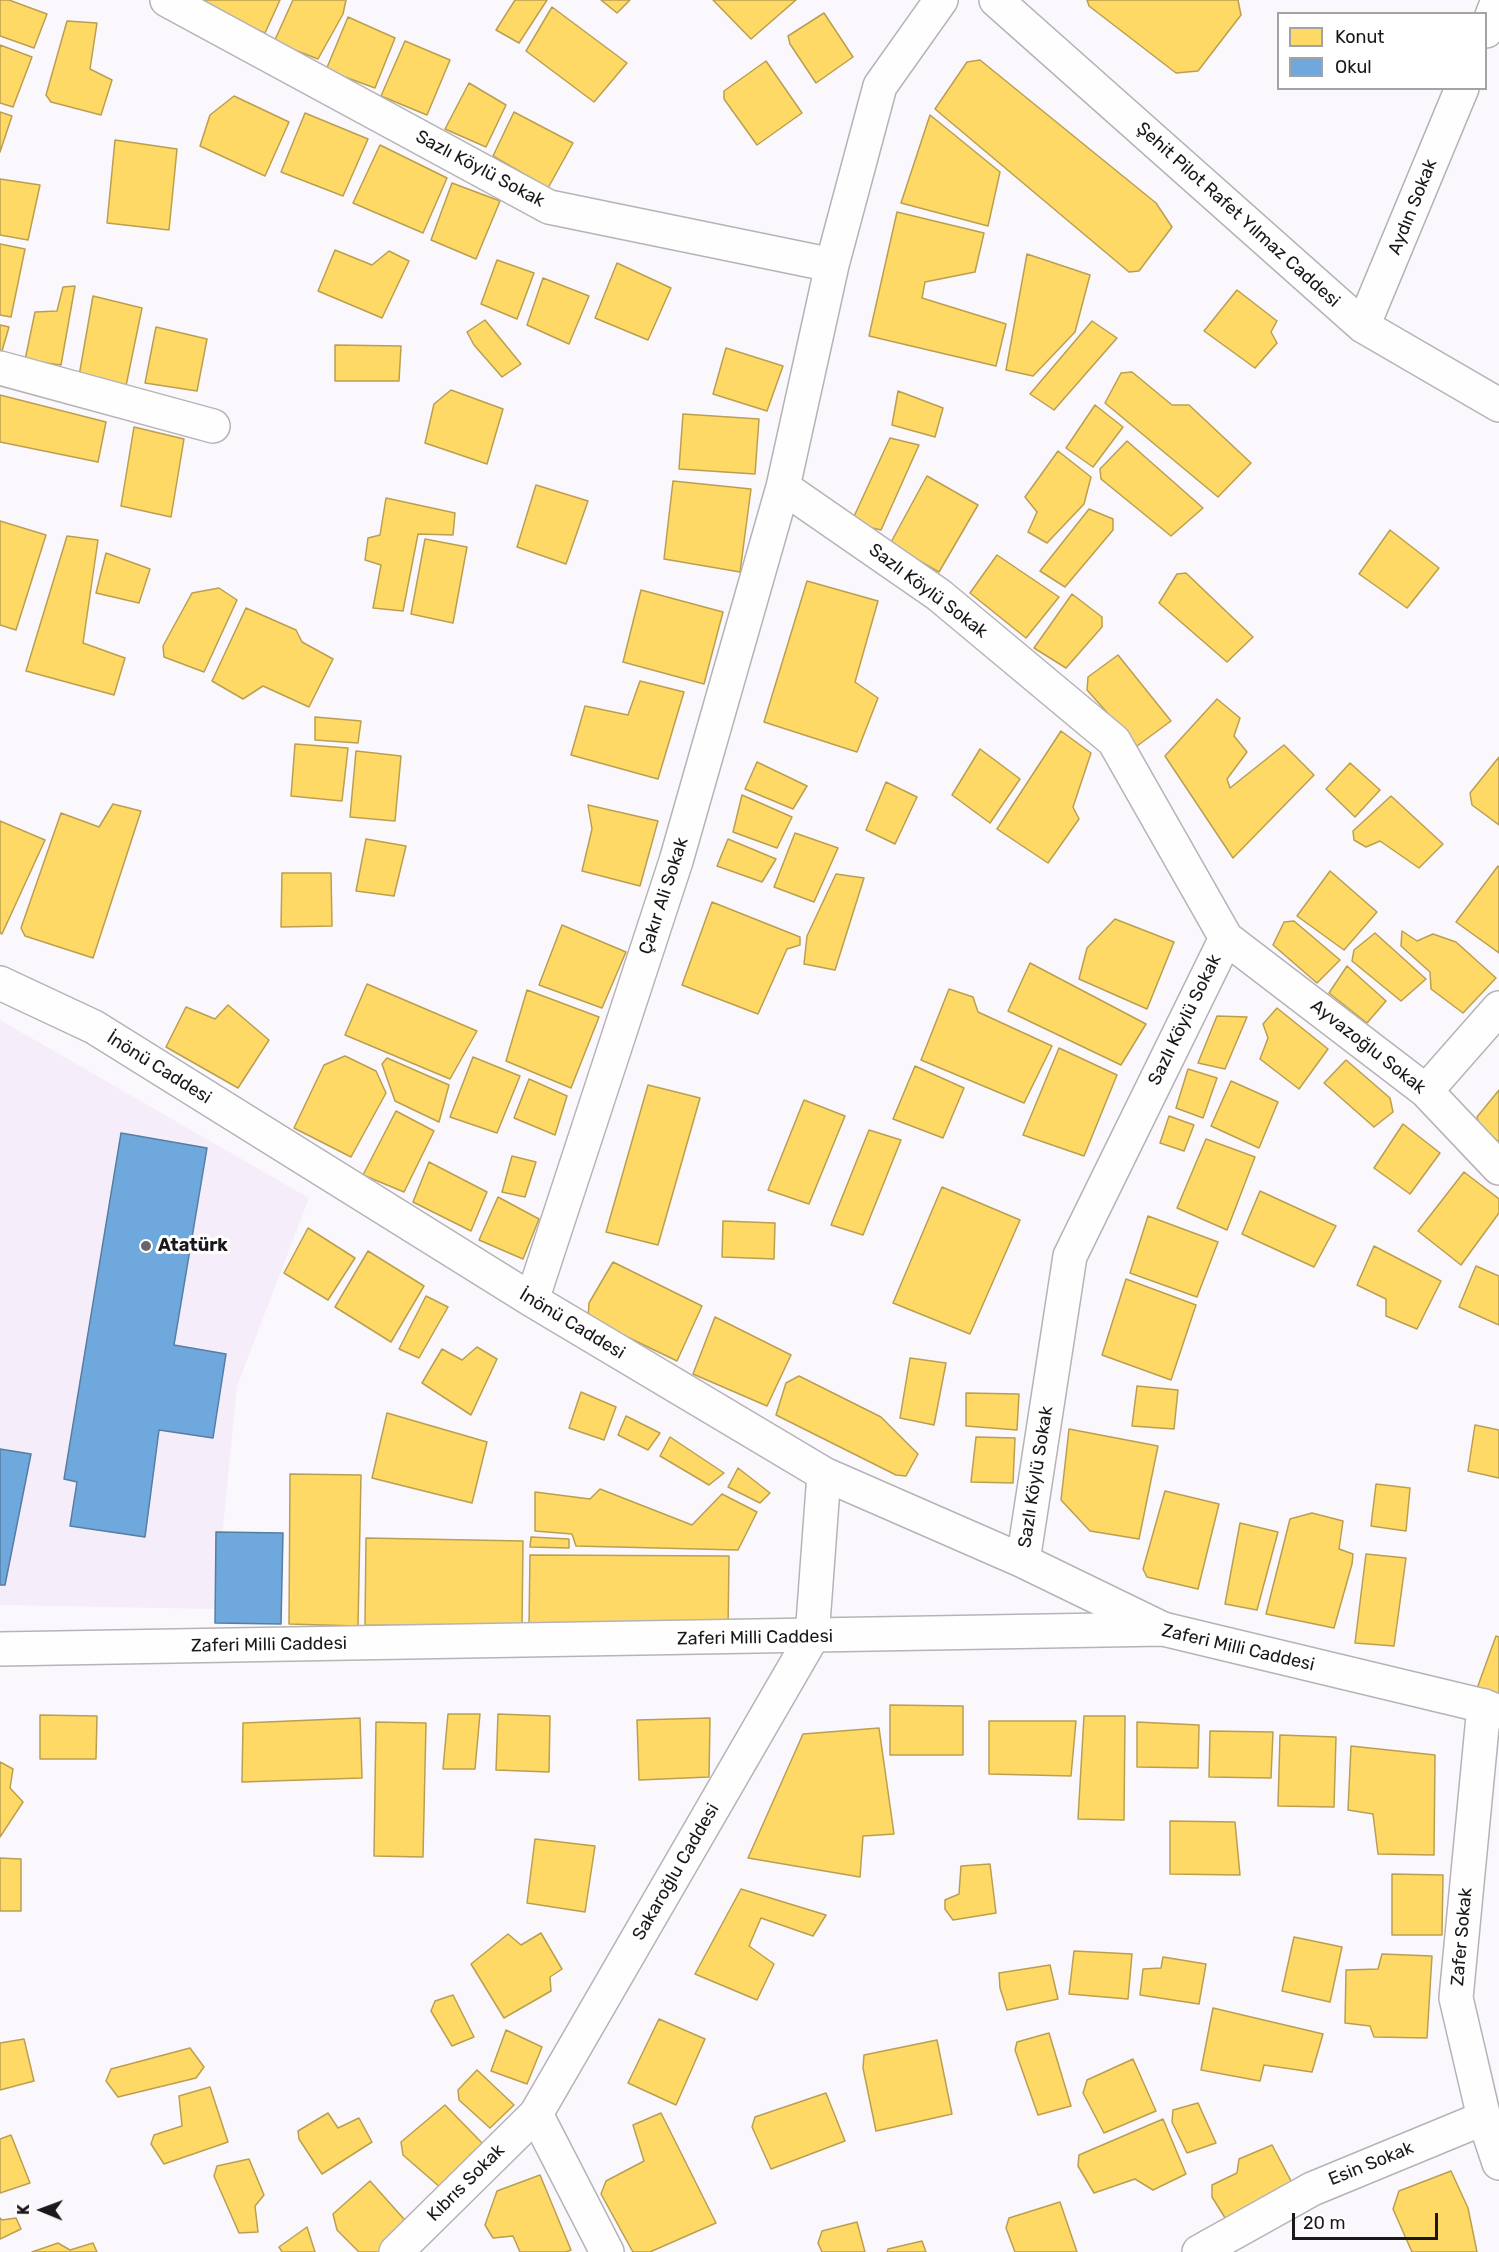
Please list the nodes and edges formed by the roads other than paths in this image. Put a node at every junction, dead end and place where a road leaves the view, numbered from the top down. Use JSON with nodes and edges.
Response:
{"nodes":[{"id":1,"x":167,"y":0,"type":"edge"},
{"id":2,"x":941,"y":0,"type":"edge"},
{"id":3,"x":996,"y":0,"type":"edge"},
{"id":4,"x":1498,"y":0,"type":"edge"},
{"id":5,"x":1487,"y":26,"type":"edge"},
{"id":6,"x":1461,"y":90,"type":"edge"},
{"id":7,"x":832,"y":265,"type":"junction"},
{"id":8,"x":1364,"y":326,"type":"junction"},
{"id":9,"x":0,"y":368,"type":"edge"},
{"id":10,"x":1499,"y":405,"type":"edge"},
{"id":11,"x":213,"y":426,"type":"dead end"},
{"id":12,"x":783,"y":487,"type":"junction"},
{"id":13,"x":1226,"y":938,"type":"junction"},
{"id":14,"x":0,"y":982,"type":"edge"},
{"id":15,"x":1499,"y":1008,"type":"edge"},
{"id":16,"x":1426,"y":1091,"type":"junction"},
{"id":17,"x":1499,"y":1168,"type":"edge"},
{"id":18,"x":532,"y":1300,"type":"junction"},
{"id":19,"x":824,"y":1474,"type":"junction"},
{"id":20,"x":1023,"y":1561,"type":"junction"},
{"id":21,"x":1163,"y":1629,"type":"junction"},
{"id":22,"x":812,"y":1637,"type":"junction"},
{"id":23,"x":0,"y":1649,"type":"edge"},
{"id":24,"x":1491,"y":1709,"type":"edge"},
{"id":25,"x":536,"y":2114,"type":"junction"},
{"id":26,"x":1484,"y":2118,"type":"junction"},
{"id":27,"x":1499,"y":2163,"type":"edge"},
{"id":28,"x":396,"y":2252,"type":"edge"},
{"id":29,"x":607,"y":2252,"type":"edge"},
{"id":30,"x":1199,"y":2252,"type":"edge"}],
"edges":[{"from":1,"to":7,"type":"street","name":"Sazlı Köylü Sokak"},
{"from":2,"to":7,"type":"street"},
{"from":3,"to":8,"type":"street","name":"Şehit Pilot Rafet Yılmaz Caddesi"},
{"from":4,"to":5,"type":"street"},
{"from":6,"to":8,"type":"street","name":"Aydın Sokak"},
{"from":7,"to":12,"type":"street"},
{"from":8,"to":10,"type":"street","name":"Şehit Pilot Rafet Yılmaz Caddesi"},
{"from":9,"to":11,"type":"street"},
{"from":12,"to":13,"type":"street","name":"Sazlı Köylü Sokak"},
{"from":12,"to":18,"type":"street","name":"Çakır Ali Sokak"},
{"from":13,"to":16,"type":"street","name":"Ayvazoğlu Sokak"},
{"from":13,"to":20,"type":"street","name":"Sazlı Köylü Sokak"},
{"from":14,"to":18,"type":"street","name":"İnönü Caddesi"},
{"from":15,"to":16,"type":"street"},
{"from":16,"to":17,"type":"street","name":"Ayvazoğlu Sokak"},
{"from":18,"to":19,"type":"street","name":"İnönü Caddesi"},
{"from":19,"to":20,"type":"street","name":"İnönü Caddesi"},
{"from":19,"to":22,"type":"street","name":"Sakaroğlu Caddesi"},
{"from":20,"to":21,"type":"street","name":"İnönü Caddesi"},
{"from":21,"to":22,"type":"street","name":"Zaferi Milli Caddesi"},
{"from":21,"to":24,"type":"street","name":"Zaferi Milli Caddesi"},
{"from":22,"to":23,"type":"street","name":"Zaferi Milli Caddesi"},
{"from":22,"to":25,"type":"street","name":"Sakaroğlu Caddesi"},
{"from":24,"to":26,"type":"street","name":"Zafer Sokak"},
{"from":25,"to":28,"type":"street","name":"Kıbrıs Sokak"},
{"from":25,"to":29,"type":"street"},
{"from":26,"to":27,"type":"street","name":"Zafer Sokak"},
{"from":26,"to":30,"type":"street","name":"Esin Sokak"}]}
